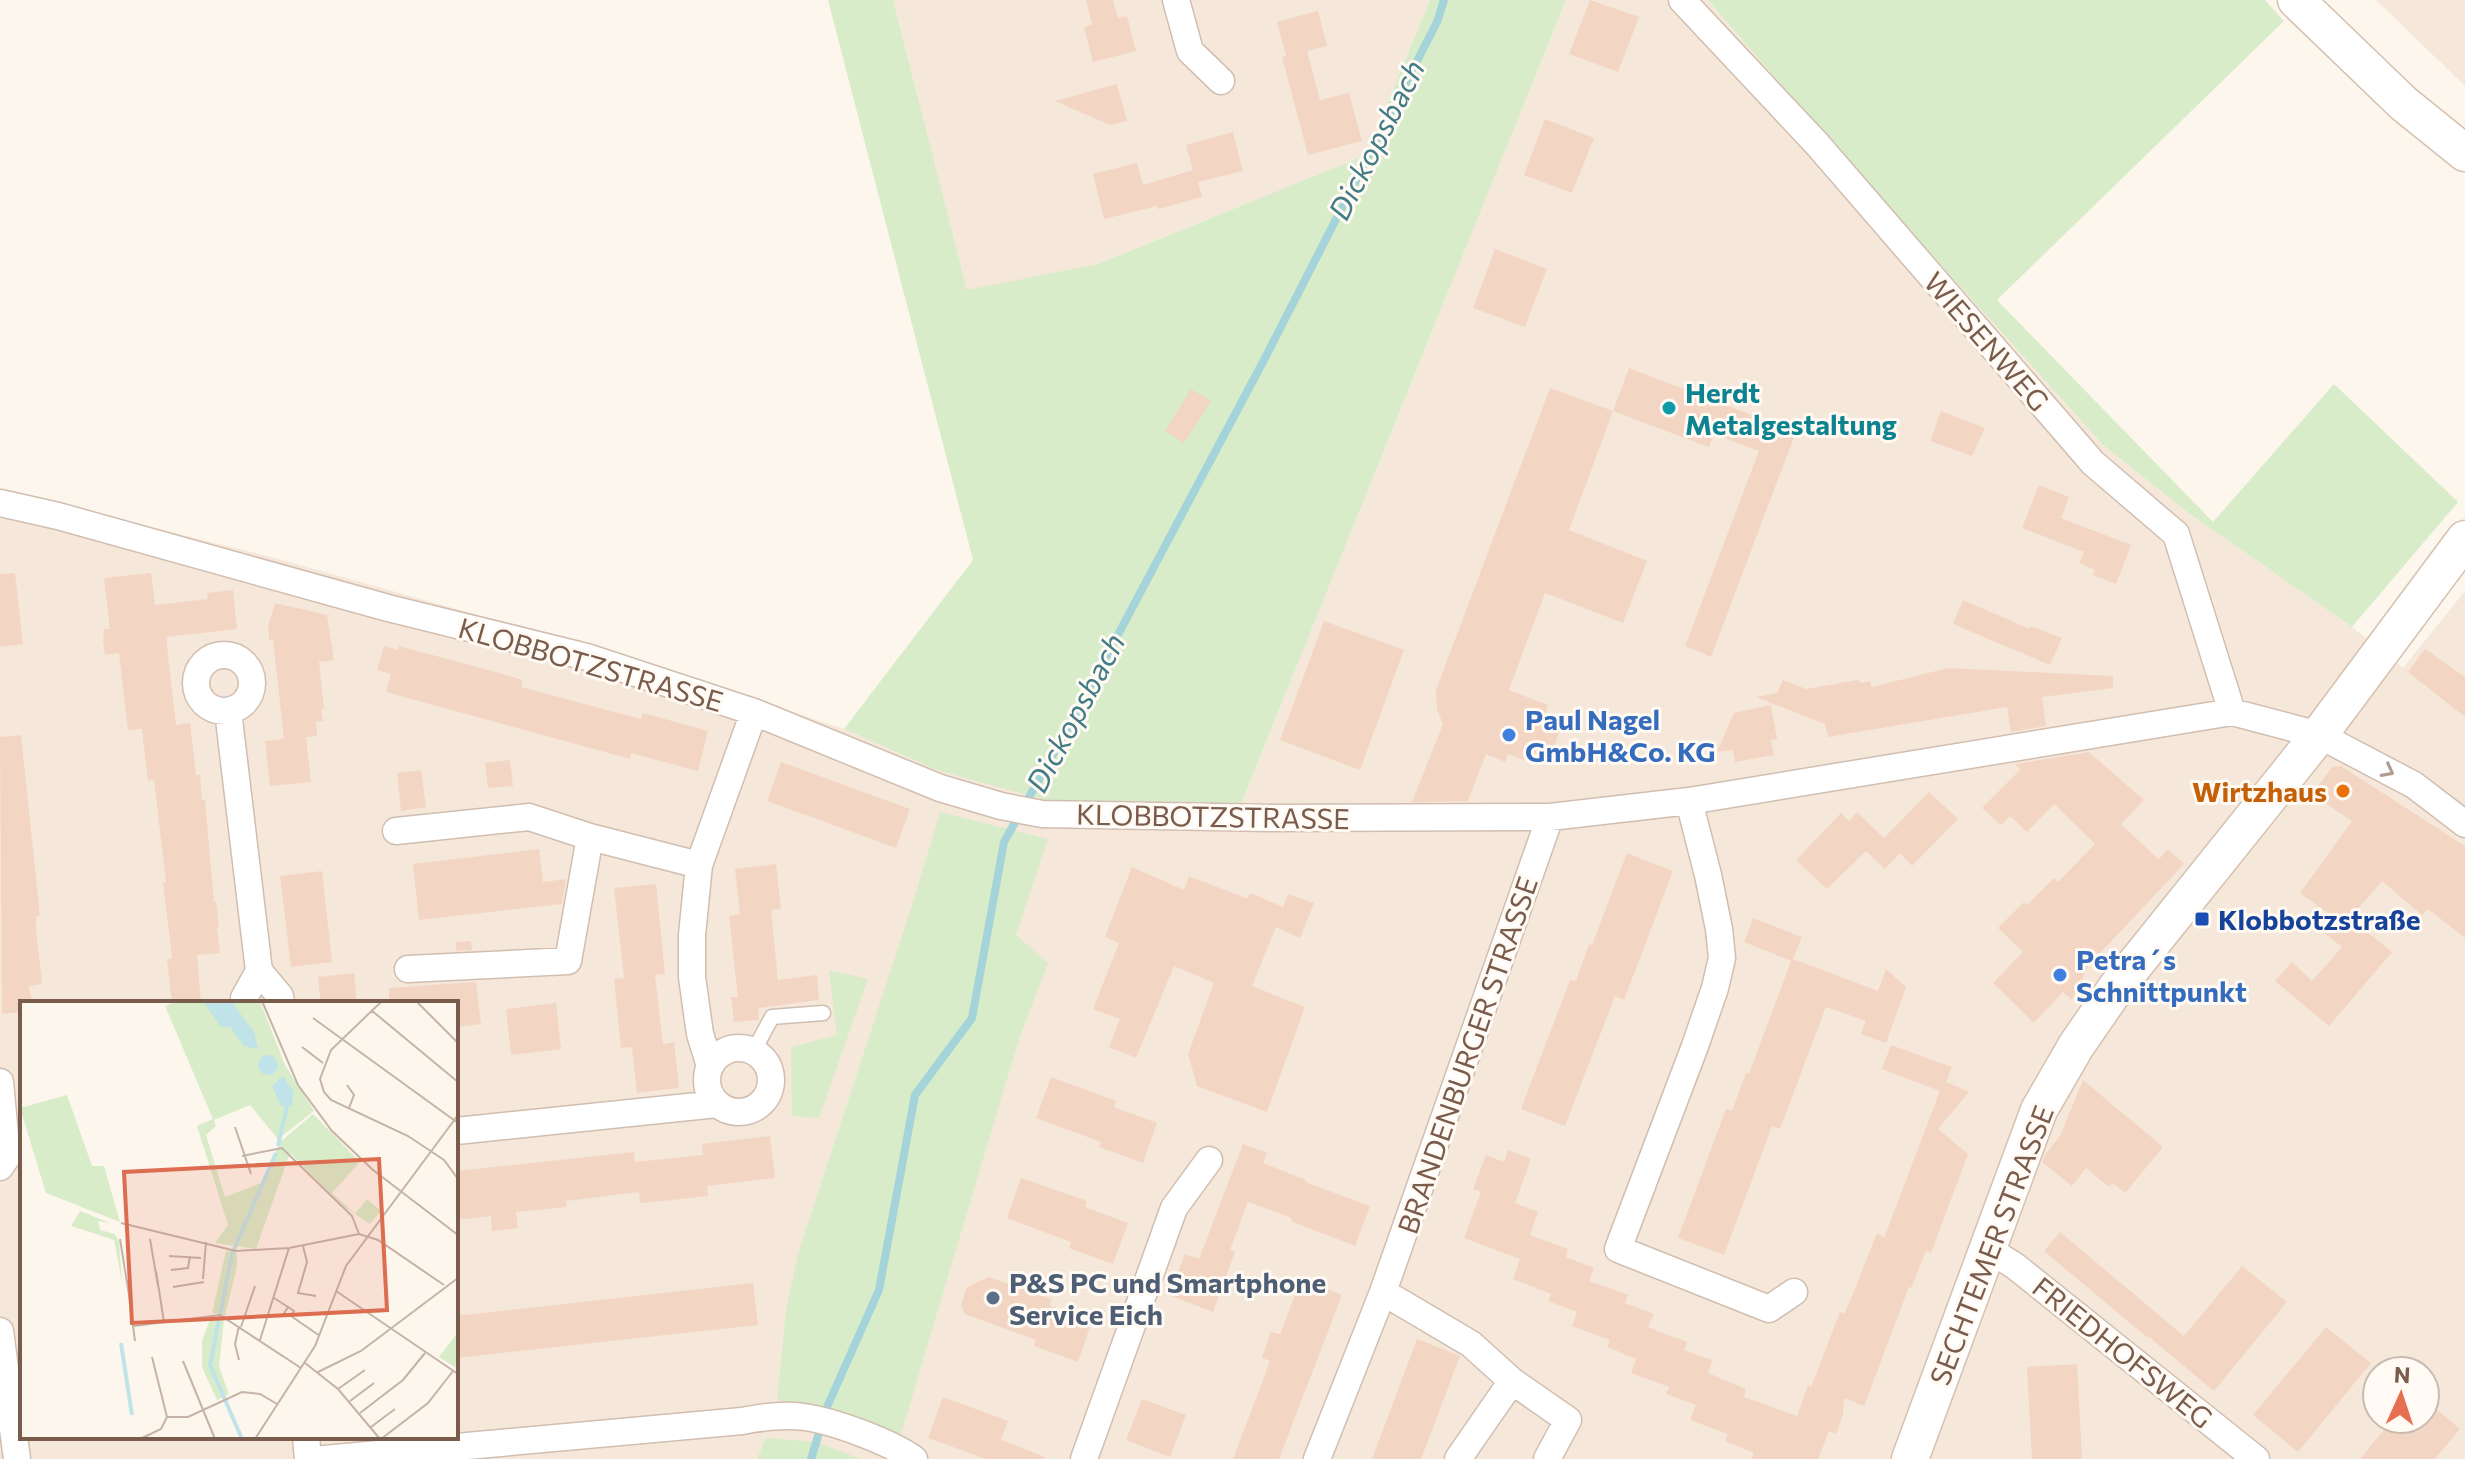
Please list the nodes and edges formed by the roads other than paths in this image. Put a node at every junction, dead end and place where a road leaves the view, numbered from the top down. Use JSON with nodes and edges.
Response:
{"nodes":[{"id":1,"x":1176,"y":0,"type":"edge"},
{"id":2,"x":1682,"y":0,"type":"edge"},
{"id":3,"x":2296,"y":0,"type":"edge"},
{"id":4,"x":1221,"y":81,"type":"dead end"},
{"id":5,"x":2465,"y":153,"type":"edge"},
{"id":6,"x":0,"y":503,"type":"edge"},
{"id":7,"x":2465,"y":539,"type":"edge"},
{"id":8,"x":228,"y":711,"type":"dead end"},
{"id":9,"x":754,"y":712,"type":"junction"},
{"id":10,"x":2232,"y":712,"type":"junction"},
{"id":11,"x":2319,"y":735,"type":"junction"},
{"id":12,"x":1689,"y":801,"type":"junction"},
{"id":13,"x":1550,"y":817,"type":"junction"},
{"id":14,"x":2465,"y":824,"type":"edge"},
{"id":15,"x":396,"y":831,"type":"dead end"},
{"id":16,"x":590,"y":837,"type":"junction"},
{"id":17,"x":699,"y":865,"type":"junction"},
{"id":18,"x":408,"y":969,"type":"dead end"},
{"id":19,"x":259,"y":971,"type":"junction"},
{"id":20,"x":244,"y":1001,"type":"edge"},
{"id":21,"x":281,"y":1001,"type":"edge"},
{"id":22,"x":823,"y":1013,"type":"dead end"},
{"id":23,"x":753,"y":1052,"type":"junction"},
{"id":24,"x":710,"y":1066,"type":"junction"},
{"id":25,"x":0,"y":1082,"type":"edge"},
{"id":26,"x":717,"y":1104,"type":"junction"},
{"id":27,"x":458,"y":1131,"type":"edge"},
{"id":28,"x":1209,"y":1160,"type":"dead end"},
{"id":29,"x":0,"y":1167,"type":"edge"},
{"id":30,"x":1988,"y":1249,"type":"junction"},
{"id":31,"x":1383,"y":1292,"type":"junction"},
{"id":32,"x":1794,"y":1292,"type":"dead end"},
{"id":33,"x":0,"y":1331,"type":"edge"},
{"id":34,"x":1512,"y":1381,"type":"junction"},
{"id":35,"x":306,"y":1439,"type":"edge"},
{"id":36,"x":17,"y":1459,"type":"edge"},
{"id":37,"x":308,"y":1459,"type":"edge"},
{"id":38,"x":324,"y":1459,"type":"edge"},
{"id":39,"x":914,"y":1459,"type":"edge"},
{"id":40,"x":1084,"y":1459,"type":"edge"},
{"id":41,"x":1317,"y":1459,"type":"edge"},
{"id":42,"x":1458,"y":1459,"type":"edge"},
{"id":43,"x":1547,"y":1459,"type":"edge"},
{"id":44,"x":1910,"y":1459,"type":"edge"},
{"id":45,"x":2256,"y":1459,"type":"edge"}],
"edges":[{"from":1,"to":4,"type":"street"},
{"from":2,"to":10,"type":"street","name":"WIESENWEG"},
{"from":3,"to":5,"type":"street"},
{"from":6,"to":9,"type":"street","name":"KLOBBOTZSTRASSE"},
{"from":7,"to":11,"type":"street","name":"SECHTEMER STRASSE"},
{"from":8,"to":19,"type":"street"},
{"from":9,"to":13,"type":"street","name":"KLOBBOTZSTRASSE"},
{"from":9,"to":17,"type":"street"},
{"from":10,"to":11,"type":"street","name":"KLOBBOTZSTRASSE"},
{"from":10,"to":12,"type":"street","name":"KLOBBOTZSTRASSE"},
{"from":11,"to":14,"type":"street","name":"KLOBBOTZSTRASSE","one_way":true},
{"from":11,"to":30,"type":"street","name":"SECHTEMER STRASSE"},
{"from":12,"to":13,"type":"street","name":"KLOBBOTZSTRASSE"},
{"from":12,"to":32,"type":"street"},
{"from":13,"to":31,"type":"street","name":"BRANDENBURGER STRASSE"},
{"from":15,"to":16,"type":"street"},
{"from":16,"to":17,"type":"street"},
{"from":16,"to":18,"type":"street"},
{"from":17,"to":24,"type":"street"},
{"from":19,"to":20,"type":"street"},
{"from":19,"to":21,"type":"street"},
{"from":22,"to":23,"type":"lane"},
{"from":23,"to":24,"type":"street"},
{"from":23,"to":26,"type":"street"},
{"from":24,"to":26,"type":"street"},
{"from":25,"to":29,"type":"street"},
{"from":26,"to":27,"type":"street"},
{"from":28,"to":40,"type":"street"},
{"from":30,"to":44,"type":"street","name":"SECHTEMER STRASSE"},
{"from":30,"to":45,"type":"street","name":"FRIEDHOFSWEG"},
{"from":31,"to":34,"type":"street"},
{"from":31,"to":41,"type":"street","name":"BRANDENBURGER STRASSE"},
{"from":33,"to":36,"type":"street"},
{"from":34,"to":42,"type":"street"},
{"from":34,"to":43,"type":"street"},
{"from":35,"to":37,"type":"street"},
{"from":38,"to":39,"type":"street"}]}
